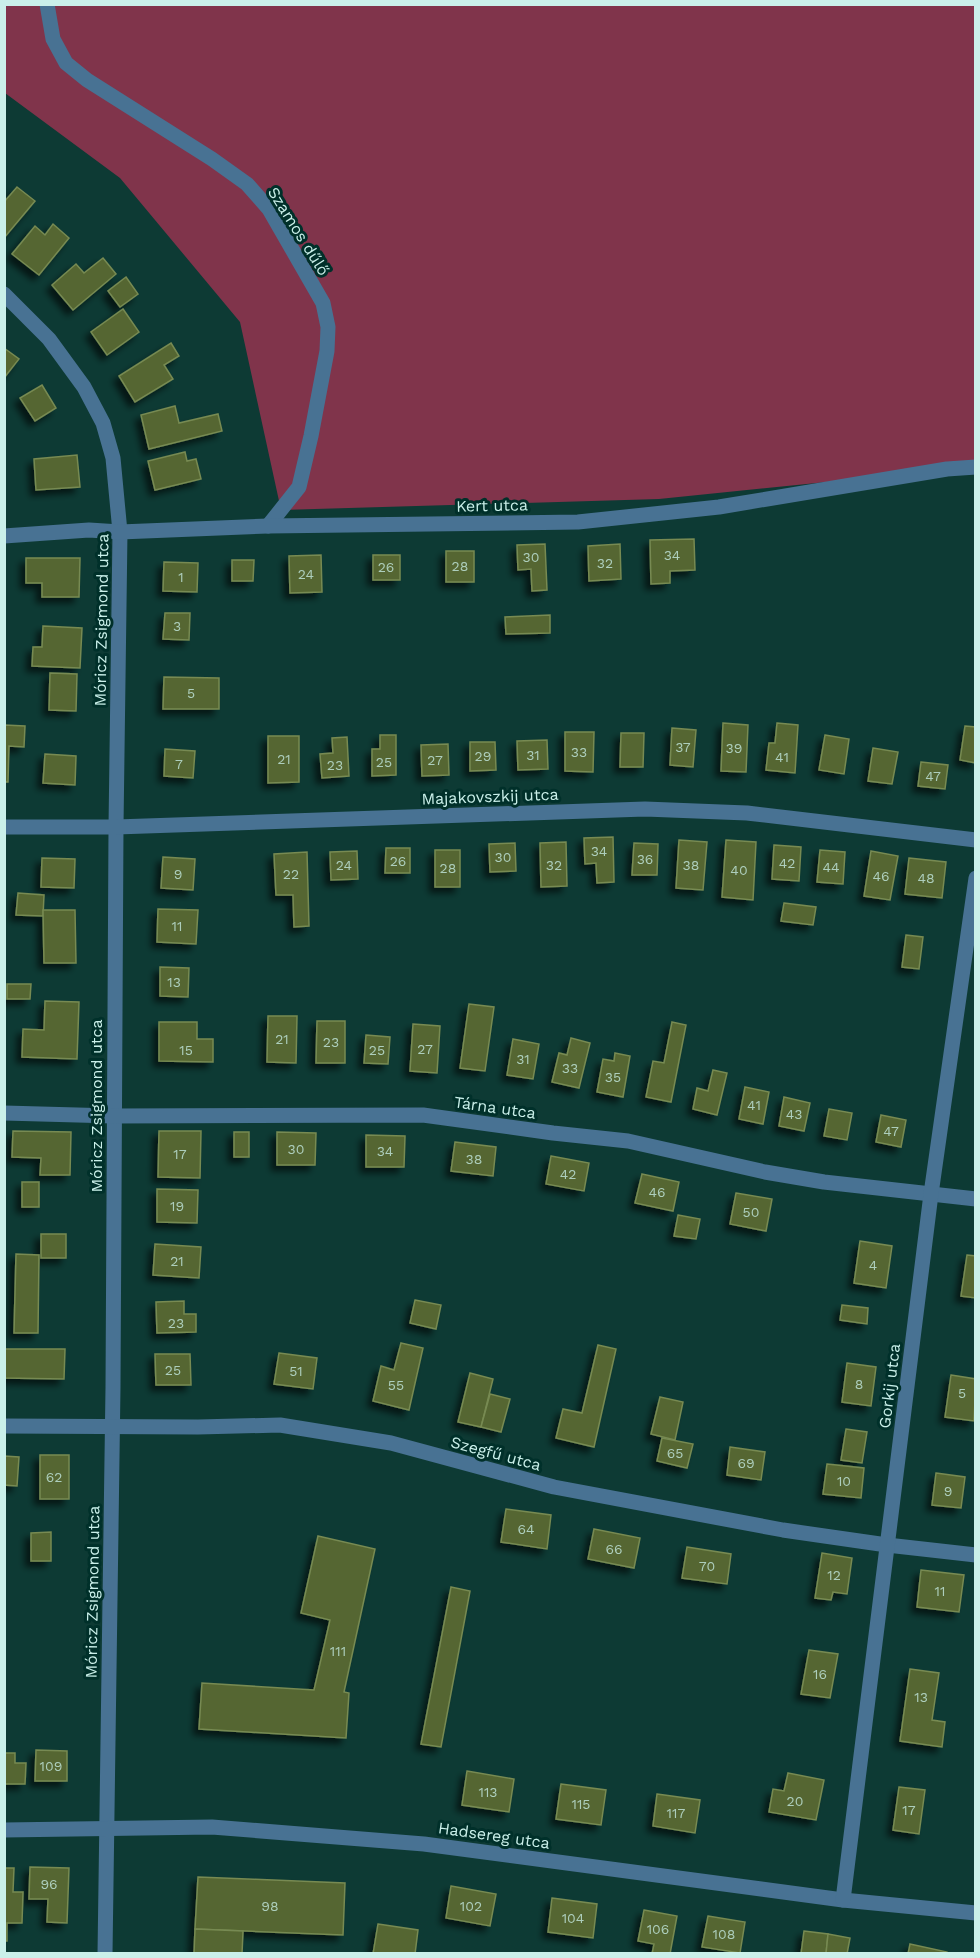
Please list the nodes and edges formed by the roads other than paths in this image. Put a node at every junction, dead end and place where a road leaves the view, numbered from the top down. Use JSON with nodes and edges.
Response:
{"nodes":[{"id":1,"x":47,"y":4,"type":"edge"},
{"id":2,"x":5,"y":294,"type":"edge"},
{"id":3,"x":975,"y":466,"type":"edge"},
{"id":4,"x":268,"y":526,"type":"junction"},
{"id":5,"x":120,"y":532,"type":"junction"},
{"id":6,"x":4,"y":536,"type":"edge"},
{"id":7,"x":4,"y":826,"type":"edge"},
{"id":8,"x":116,"y":827,"type":"junction"},
{"id":9,"x":975,"y":840,"type":"edge"},
{"id":10,"x":975,"y":878,"type":"edge"},
{"id":11,"x":4,"y":1113,"type":"edge"},
{"id":12,"x":114,"y":1116,"type":"junction"},
{"id":13,"x":931,"y":1194,"type":"junction"},
{"id":14,"x":975,"y":1199,"type":"edge"},
{"id":15,"x":112,"y":1425,"type":"junction"},
{"id":16,"x":4,"y":1426,"type":"edge"},
{"id":17,"x":887,"y":1545,"type":"junction"},
{"id":18,"x":975,"y":1555,"type":"edge"},
{"id":19,"x":107,"y":1829,"type":"junction"},
{"id":20,"x":4,"y":1830,"type":"edge"},
{"id":21,"x":843,"y":1900,"type":"junction"},
{"id":22,"x":975,"y":1913,"type":"edge"},
{"id":23,"x":105,"y":1953,"type":"edge"}],
"edges":[{"from":1,"to":4,"type":"street","name":"Szamos dűlő"},
{"from":2,"to":5,"type":"street","name":"Móricz Zsigmond utca"},
{"from":3,"to":4,"type":"street","name":"Kert utca"},
{"from":4,"to":5,"type":"street","name":"Kert utca"},
{"from":5,"to":6,"type":"street","name":"Kert utca"},
{"from":5,"to":8,"type":"street","name":"Móricz Zsigmond utca"},
{"from":7,"to":8,"type":"street","name":"Majakovszkij utca"},
{"from":8,"to":9,"type":"street","name":"Majakovszkij utca"},
{"from":8,"to":12,"type":"street","name":"Móricz Zsigmond utca"},
{"from":10,"to":13,"type":"street","name":"Gorkij utca"},
{"from":11,"to":12,"type":"street","name":"Tárna utca"},
{"from":12,"to":13,"type":"street","name":"Tárna utca"},
{"from":12,"to":15,"type":"street","name":"Móricz Zsigmond utca"},
{"from":13,"to":14,"type":"street","name":"Tárna utca"},
{"from":13,"to":17,"type":"street","name":"Gorkij utca"},
{"from":15,"to":16,"type":"street","name":"Szegfű utca"},
{"from":15,"to":17,"type":"street","name":"Szegfű utca"},
{"from":15,"to":19,"type":"street","name":"Móricz Zsigmond utca"},
{"from":17,"to":18,"type":"street","name":"Szegfű utca"},
{"from":17,"to":21,"type":"street","name":"Gorkij utca"},
{"from":19,"to":20,"type":"street","name":"Hadsereg utca"},
{"from":19,"to":21,"type":"street","name":"Hadsereg utca"},
{"from":19,"to":23,"type":"street","name":"Móricz Zsigmond utca"},
{"from":21,"to":22,"type":"street","name":"Hadsereg utca"}]}
